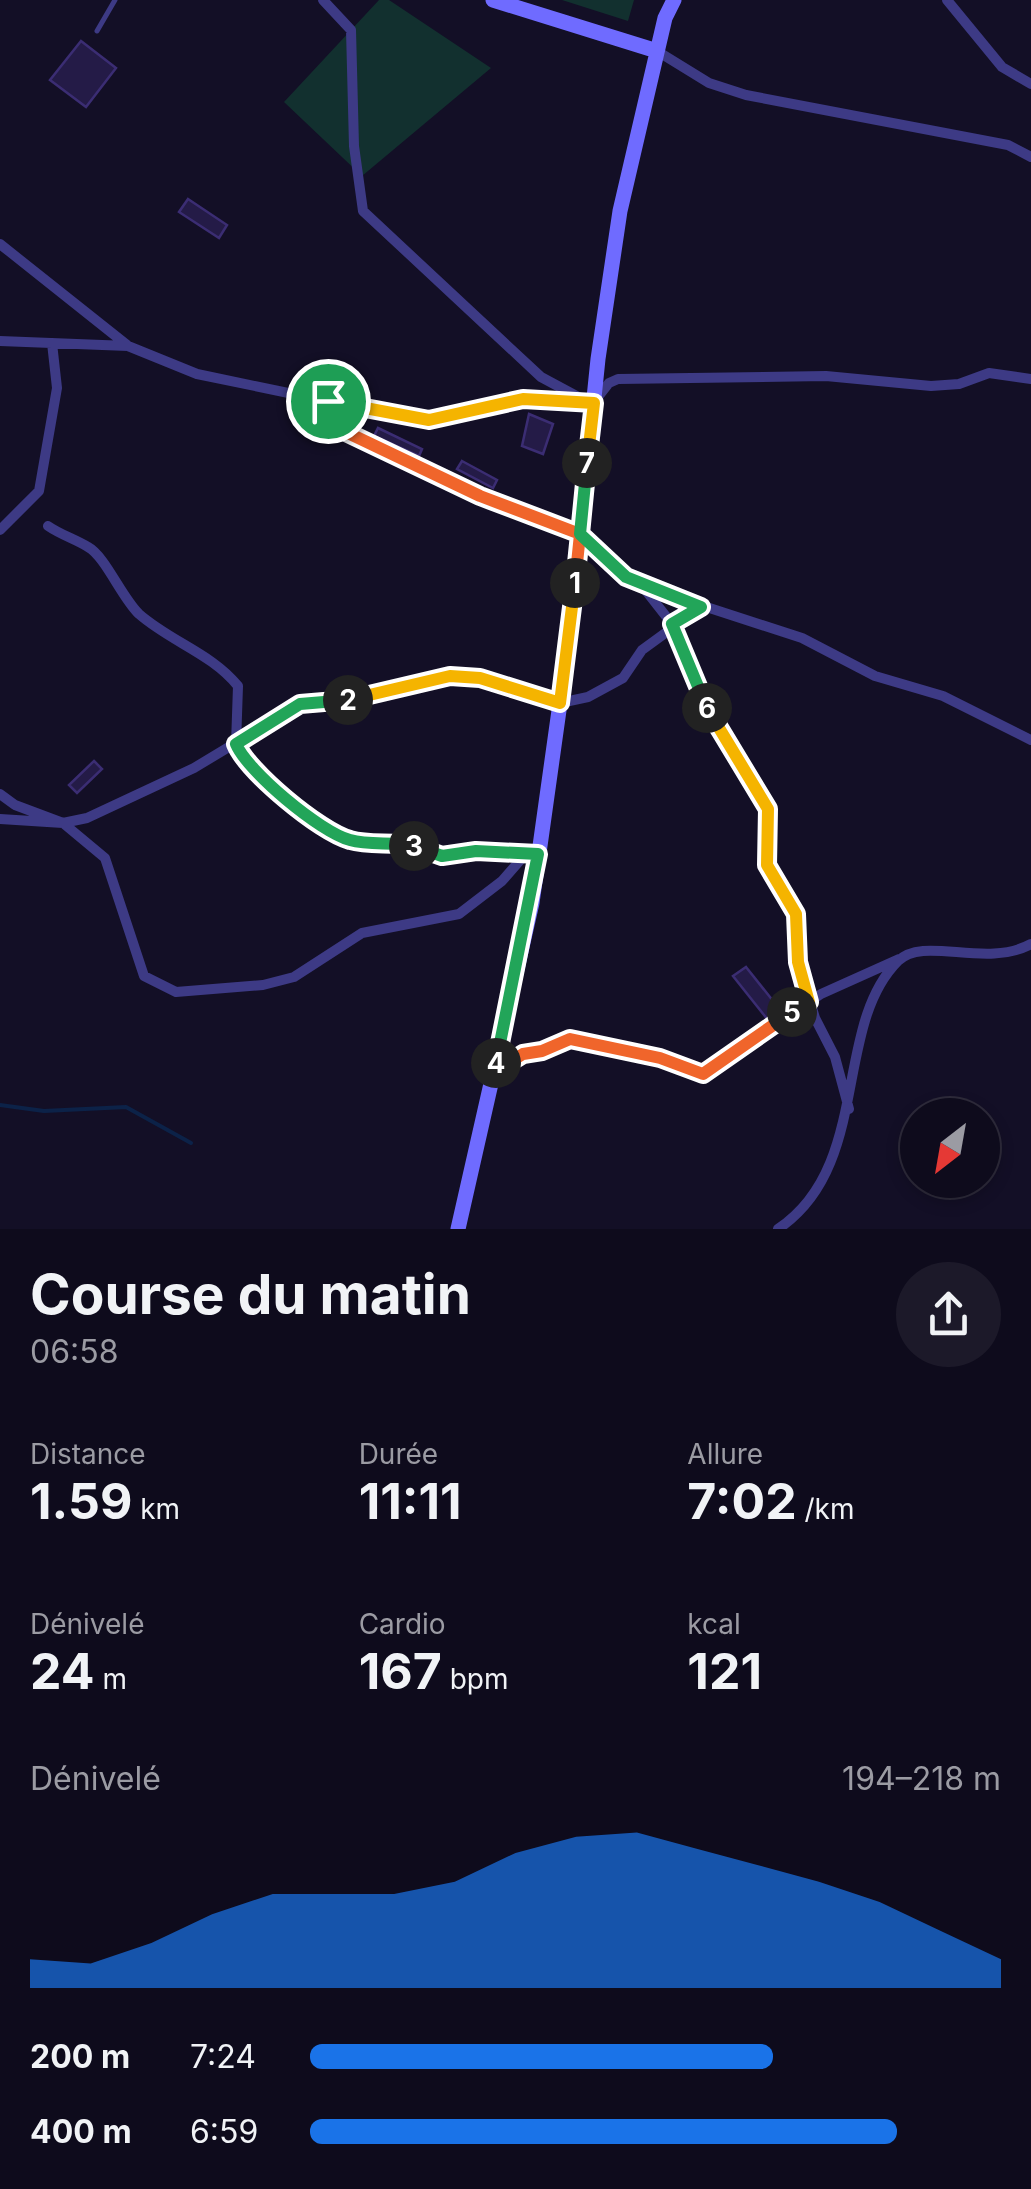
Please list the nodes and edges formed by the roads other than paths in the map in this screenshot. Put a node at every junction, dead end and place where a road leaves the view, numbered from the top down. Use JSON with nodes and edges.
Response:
{"nodes":[{"id":1,"x":116,"y":0,"type":"edge"},
{"id":2,"x":323,"y":0,"type":"edge"},
{"id":3,"x":493,"y":0,"type":"edge"},
{"id":4,"x":674,"y":0,"type":"edge"},
{"id":5,"x":947,"y":0,"type":"edge"},
{"id":6,"x":97,"y":31,"type":"dead end"},
{"id":7,"x":657,"y":51,"type":"junction"},
{"id":8,"x":1031,"y":84,"type":"edge"},
{"id":9,"x":1031,"y":157,"type":"edge"},
{"id":10,"x":0,"y":244,"type":"edge"},
{"id":11,"x":0,"y":341,"type":"edge"},
{"id":12,"x":52,"y":344,"type":"junction"},
{"id":13,"x":128,"y":346,"type":"junction"},
{"id":14,"x":1031,"y":379,"type":"edge"},
{"id":15,"x":328,"y":401,"type":"junction"},
{"id":16,"x":594,"y":403,"type":"junction"},
{"id":17,"x":48,"y":526,"type":"dead end"},
{"id":18,"x":0,"y":530,"type":"edge"},
{"id":19,"x":580,"y":534,"type":"junction"},
{"id":20,"x":642,"y":586,"type":"junction"},
{"id":21,"x":701,"y":607,"type":"junction"},
{"id":22,"x":672,"y":624,"type":"junction"},
{"id":23,"x":560,"y":703,"type":"junction"},
{"id":24,"x":1031,"y":740,"type":"edge"},
{"id":25,"x":236,"y":744,"type":"junction"},
{"id":26,"x":0,"y":794,"type":"edge"},
{"id":27,"x":0,"y":820,"type":"edge"},
{"id":28,"x":63,"y":823,"type":"junction"},
{"id":29,"x":530,"y":856,"type":"junction"},
{"id":30,"x":1031,"y":944,"type":"edge"},
{"id":31,"x":899,"y":959,"type":"junction"},
{"id":32,"x":809,"y":1002,"type":"junction"},
{"id":33,"x":494,"y":1072,"type":"junction"},
{"id":34,"x":849,"y":1109,"type":"junction"},
{"id":35,"x":458,"y":1229,"type":"edge"},
{"id":36,"x":778,"y":1229,"type":"edge"}],
"edges":[{"from":1,"to":6,"type":"lane"},
{"from":2,"to":16,"type":"street"},
{"from":3,"to":7,"type":"street"},
{"from":4,"to":7,"type":"street"},
{"from":5,"to":8,"type":"street"},
{"from":7,"to":9,"type":"street"},
{"from":7,"to":16,"type":"street"},
{"from":10,"to":13,"type":"street"},
{"from":11,"to":12,"type":"street"},
{"from":12,"to":13,"type":"street"},
{"from":12,"to":18,"type":"street"},
{"from":13,"to":15,"type":"street"},
{"from":14,"to":16,"type":"street"},
{"from":15,"to":16,"type":"street"},
{"from":15,"to":19,"type":"street"},
{"from":16,"to":19,"type":"street"},
{"from":17,"to":25,"type":"street"},
{"from":19,"to":20,"type":"street"},
{"from":19,"to":23,"type":"street"},
{"from":20,"to":21,"type":"street"},
{"from":20,"to":22,"type":"street"},
{"from":21,"to":22,"type":"street"},
{"from":21,"to":24,"type":"street"},
{"from":22,"to":23,"type":"street"},
{"from":22,"to":32,"type":"street"},
{"from":23,"to":25,"type":"street"},
{"from":23,"to":29,"type":"street"},
{"from":25,"to":28,"type":"street"},
{"from":25,"to":29,"type":"street"},
{"from":26,"to":28,"type":"street"},
{"from":27,"to":28,"type":"street"},
{"from":28,"to":29,"type":"street"},
{"from":29,"to":33,"type":"street"},
{"from":30,"to":31,"type":"street"},
{"from":31,"to":32,"type":"street"},
{"from":31,"to":34,"type":"street"},
{"from":32,"to":33,"type":"street"},
{"from":32,"to":34,"type":"street"},
{"from":33,"to":35,"type":"street"},
{"from":34,"to":36,"type":"street"}]}
